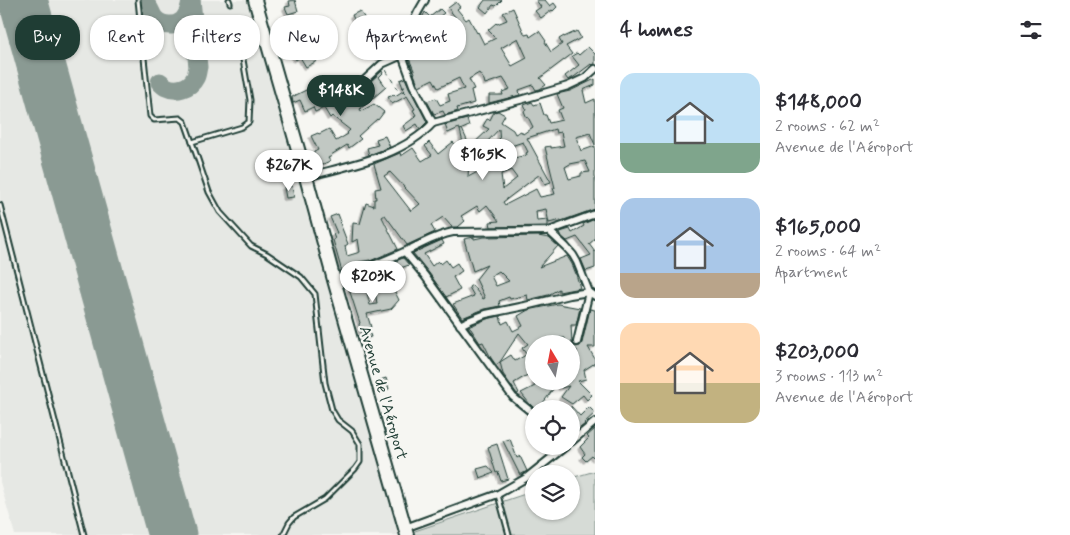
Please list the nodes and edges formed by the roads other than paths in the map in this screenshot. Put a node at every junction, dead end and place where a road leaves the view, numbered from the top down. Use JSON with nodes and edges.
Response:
{"nodes":[{"id":1,"x":138,"y":0,"type":"edge"},
{"id":2,"x":255,"y":0,"type":"edge"},
{"id":3,"x":425,"y":0,"type":"edge"},
{"id":4,"x":417,"y":15,"type":"edge"},
{"id":5,"x":243,"y":60,"type":"edge"},
{"id":6,"x":391,"y":60,"type":"edge"},
{"id":7,"x":404,"y":60,"type":"edge"},
{"id":8,"x":595,"y":69,"type":"edge"},
{"id":9,"x":354,"y":90,"type":"dead end"},
{"id":10,"x":433,"y":123,"type":"junction"},
{"id":11,"x":192,"y":142,"type":"junction"},
{"id":12,"x":306,"y":177,"type":"junction"},
{"id":13,"x":0,"y":205,"type":"edge"},
{"id":14,"x":595,"y":214,"type":"edge"},
{"id":15,"x":549,"y":231,"type":"junction"},
{"id":16,"x":406,"y":252,"type":"junction"},
{"id":17,"x":334,"y":280,"type":"junction"},
{"id":18,"x":592,"y":294,"type":"edge"},
{"id":19,"x":460,"y":325,"type":"junction"},
{"id":20,"x":579,"y":335,"type":"edge"},
{"id":21,"x":525,"y":407,"type":"edge"},
{"id":22,"x":595,"y":422,"type":"edge"},
{"id":23,"x":580,"y":434,"type":"edge"},
{"id":24,"x":555,"y":455,"type":"edge"},
{"id":25,"x":498,"y":494,"type":"junction"},
{"id":26,"x":406,"y":532,"type":"edge"},
{"id":27,"x":84,"y":535,"type":"edge"},
{"id":28,"x":283,"y":535,"type":"edge"},
{"id":29,"x":509,"y":535,"type":"edge"}],
"edges":[{"from":1,"to":11,"type":"lane"},
{"from":2,"to":12,"type":"highway","name":"Avenue de l'Aéroport"},
{"from":3,"to":4,"type":"street"},
{"from":5,"to":11,"type":"lane"},
{"from":6,"to":9,"type":"street"},
{"from":7,"to":10,"type":"street"},
{"from":8,"to":10,"type":"street"},
{"from":10,"to":12,"type":"street"},
{"from":11,"to":28,"type":"lane"},
{"from":12,"to":17,"type":"highway","name":"Avenue de l'Aéroport"},
{"from":13,"to":27,"type":"lane"},
{"from":14,"to":15,"type":"street"},
{"from":15,"to":16,"type":"street"},
{"from":15,"to":18,"type":"street"},
{"from":16,"to":17,"type":"street"},
{"from":16,"to":19,"type":"street"},
{"from":17,"to":26,"type":"highway","name":"Avenue de l'Aéroport"},
{"from":18,"to":19,"type":"street"},
{"from":18,"to":20,"type":"street"},
{"from":19,"to":21,"type":"street"},
{"from":22,"to":23,"type":"street"},
{"from":24,"to":25,"type":"street"},
{"from":25,"to":26,"type":"street"},
{"from":25,"to":29,"type":"lane"}]}
